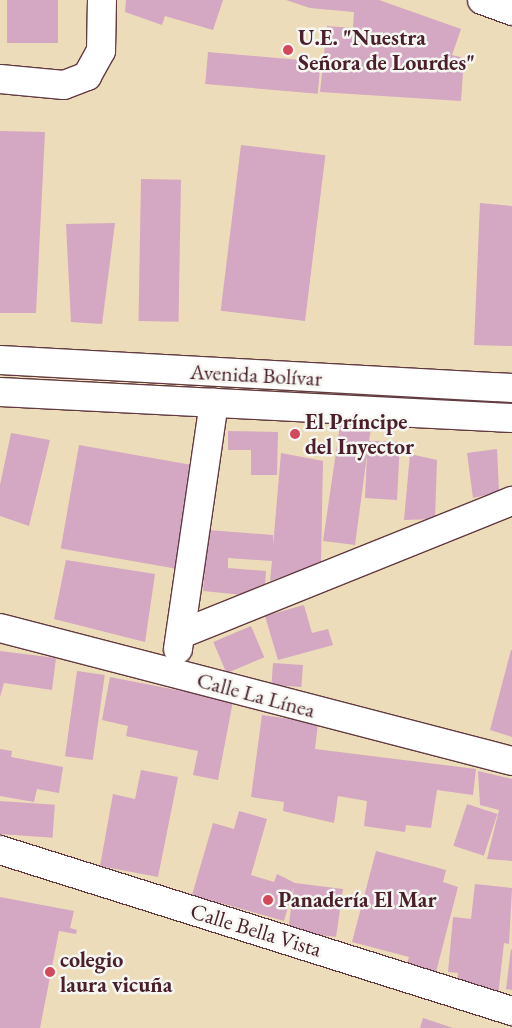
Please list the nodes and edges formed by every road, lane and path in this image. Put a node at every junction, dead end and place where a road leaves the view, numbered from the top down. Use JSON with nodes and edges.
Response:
{"nodes":[{"id":1,"x":102,"y":0,"type":"edge"},
{"id":2,"x":482,"y":0,"type":"edge"},
{"id":3,"x":512,"y":11,"type":"edge"},
{"id":4,"x":0,"y":79,"type":"edge"},
{"id":5,"x":0,"y":360,"type":"edge"},
{"id":6,"x":512,"y":388,"type":"edge"},
{"id":7,"x":0,"y":392,"type":"edge"},
{"id":8,"x":214,"y":403,"type":"junction"},
{"id":9,"x":512,"y":418,"type":"edge"},
{"id":10,"x":512,"y":500,"type":"edge"},
{"id":11,"x":0,"y":628,"type":"edge"},
{"id":12,"x":181,"y":634,"type":"junction"},
{"id":13,"x":172,"y":672,"type":"junction"},
{"id":14,"x":512,"y":761,"type":"edge"},
{"id":15,"x":0,"y":850,"type":"edge"},
{"id":16,"x":512,"y":1011,"type":"edge"}],
"edges":[{"from":1,"to":4,"type":"street"},
{"from":2,"to":3,"type":"street"},
{"from":5,"to":6,"type":"street","name":"Avenida Bolívar"},
{"from":7,"to":8,"type":"street","name":"Avenida Bolívar"},
{"from":8,"to":9,"type":"street","name":"Avenida Bolívar"},
{"from":8,"to":12,"type":"street"},
{"from":10,"to":12,"type":"street"},
{"from":11,"to":13,"type":"street","name":"Calle La Línea"},
{"from":12,"to":13,"type":"street"},
{"from":13,"to":14,"type":"street","name":"Calle La Línea"},
{"from":15,"to":16,"type":"street","name":"Calle Bella Vista"}]}
